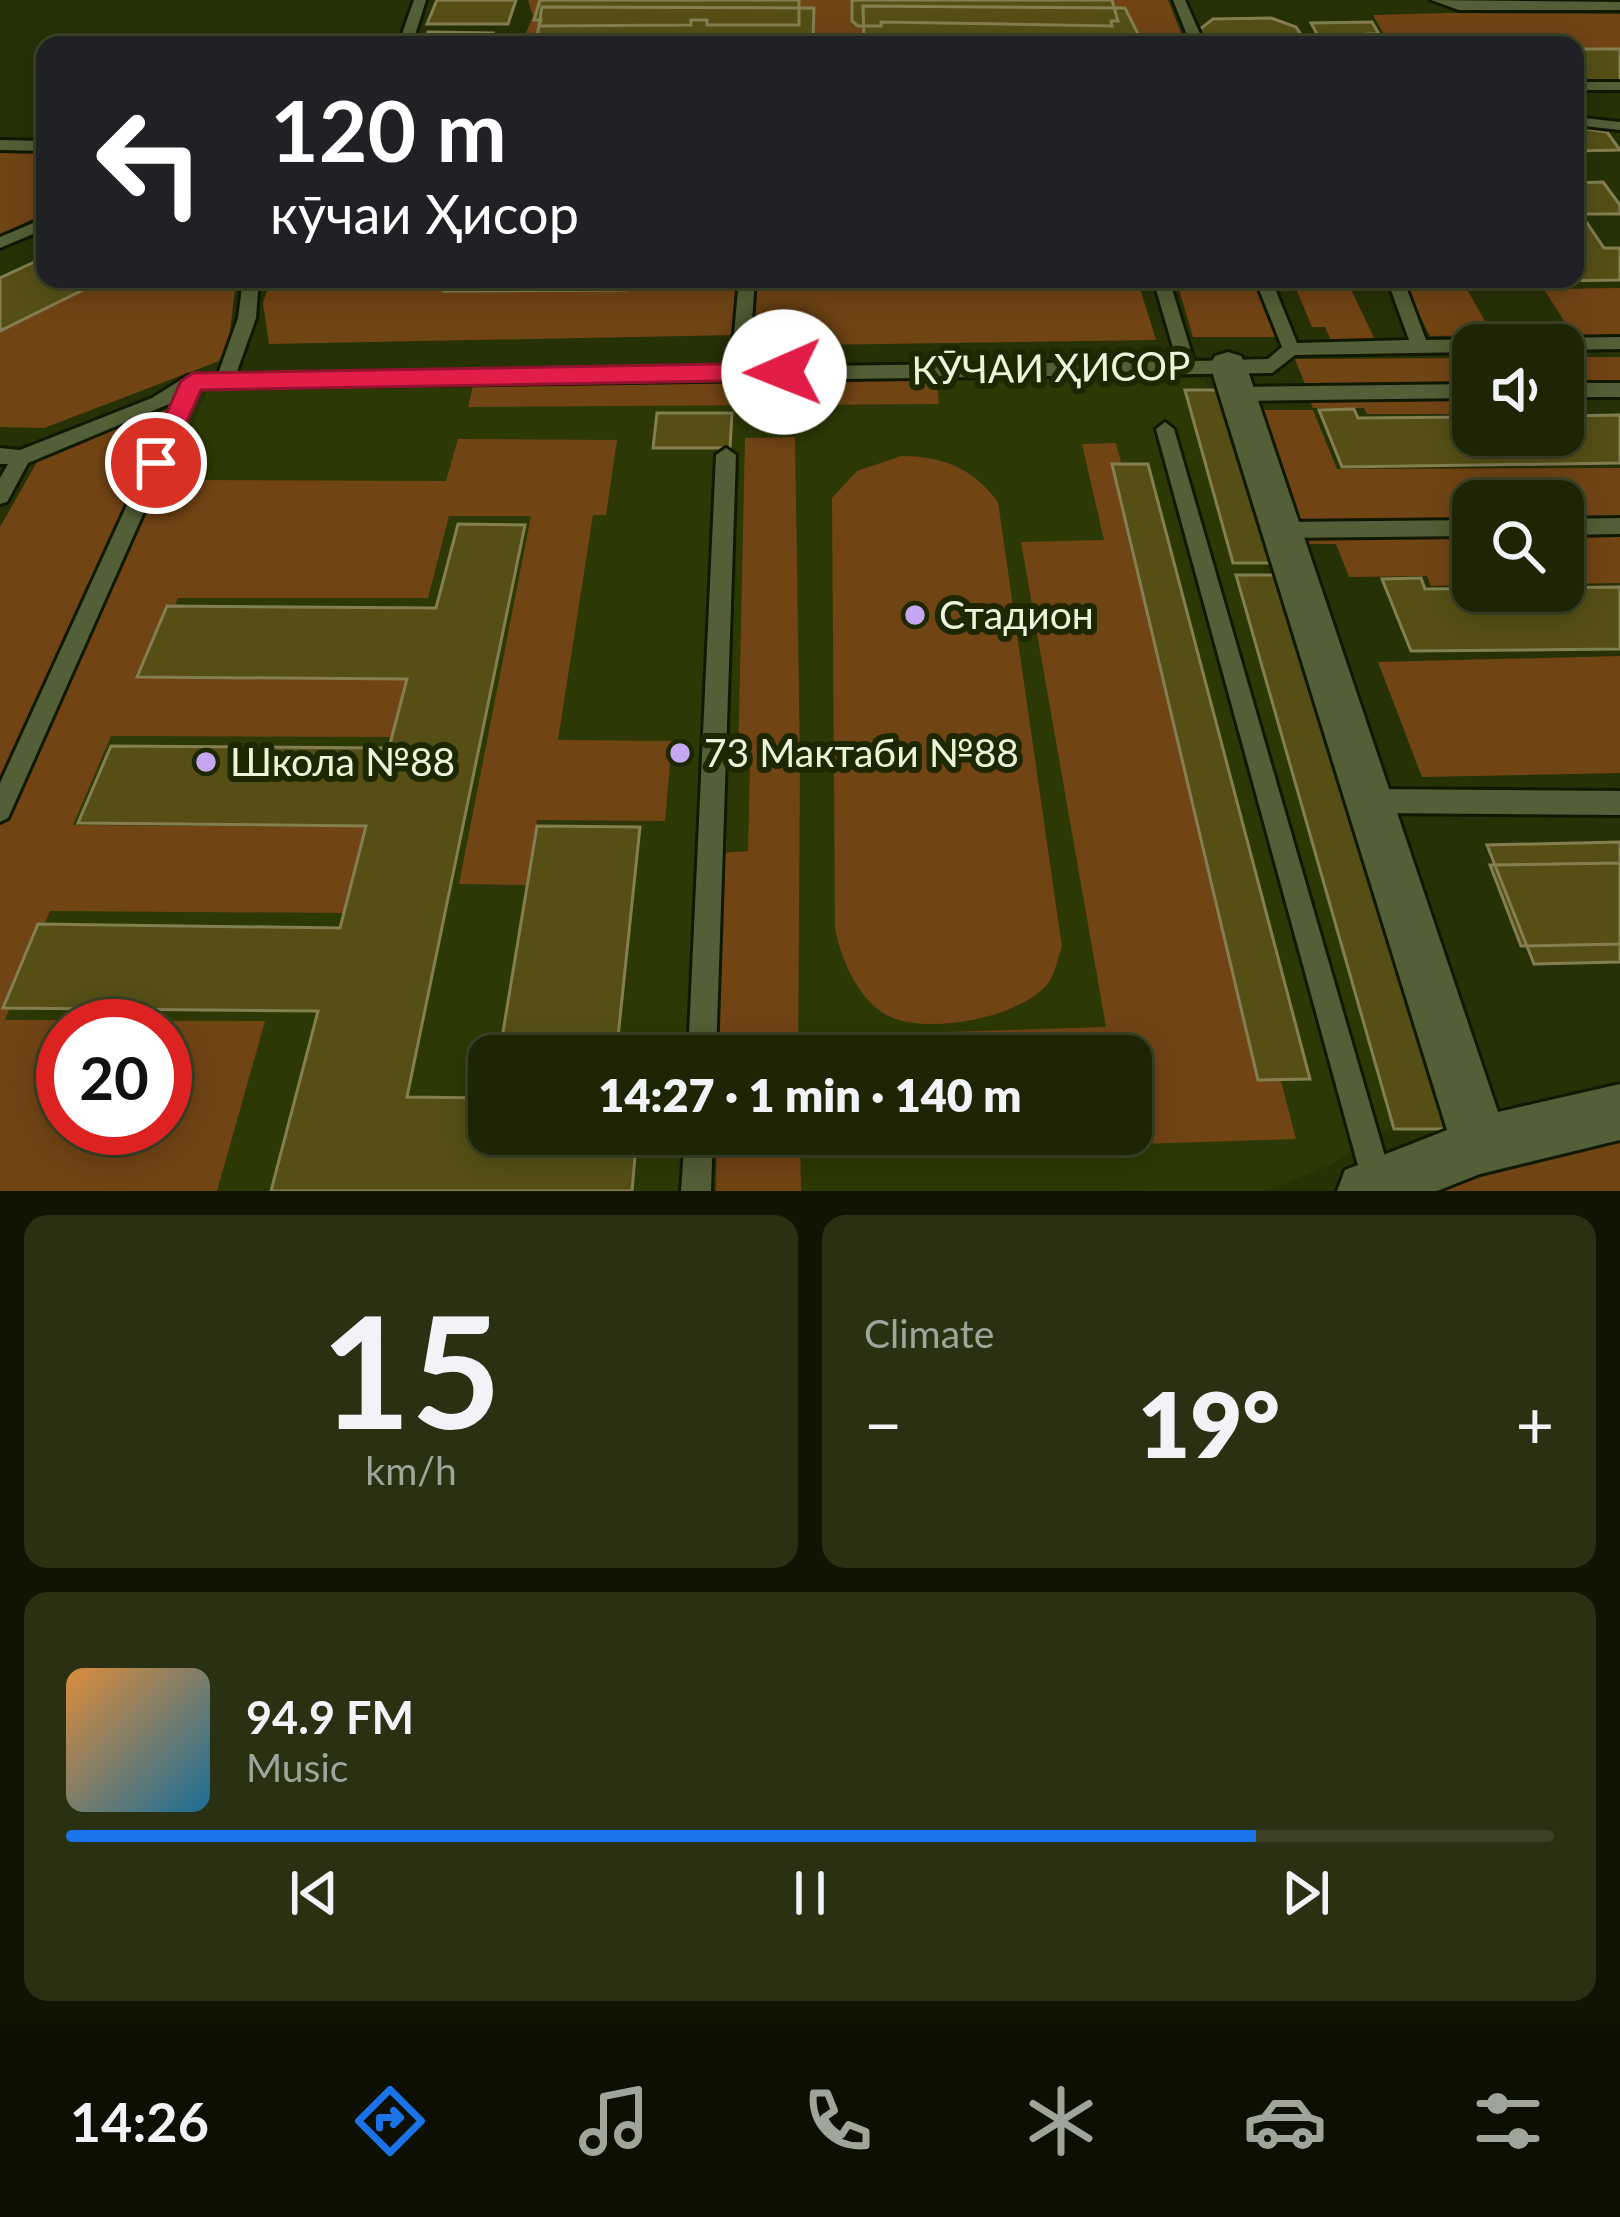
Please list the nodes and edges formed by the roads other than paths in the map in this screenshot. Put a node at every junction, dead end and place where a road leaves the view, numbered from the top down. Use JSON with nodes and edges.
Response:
{"nodes":[{"id":1,"x":420,"y":0,"type":"edge"},
{"id":2,"x":1179,"y":0,"type":"edge"},
{"id":3,"x":1437,"y":0,"type":"edge"},
{"id":4,"x":1620,"y":6,"type":"edge"},
{"id":5,"x":408,"y":36,"type":"edge"},
{"id":6,"x":1194,"y":36,"type":"edge"},
{"id":7,"x":1584,"y":86,"type":"edge"},
{"id":8,"x":1620,"y":86,"type":"edge"},
{"id":9,"x":1584,"y":122,"type":"edge"},
{"id":10,"x":1620,"y":126,"type":"edge"},
{"id":11,"x":0,"y":145,"type":"edge"},
{"id":12,"x":36,"y":146,"type":"edge"},
{"id":13,"x":36,"y":227,"type":"edge"},
{"id":14,"x":0,"y":243,"type":"edge"},
{"id":15,"x":250,"y":288,"type":"edge"},
{"id":16,"x":746,"y":288,"type":"edge"},
{"id":17,"x":1165,"y":288,"type":"edge"},
{"id":18,"x":1267,"y":288,"type":"edge"},
{"id":19,"x":1398,"y":288,"type":"edge"},
{"id":20,"x":1620,"y":343,"type":"edge"},
{"id":21,"x":1419,"y":344,"type":"junction"},
{"id":22,"x":1292,"y":349,"type":"junction"},
{"id":23,"x":740,"y":372,"type":"junction"},
{"id":24,"x":1217,"y":375,"type":"junction"},
{"id":25,"x":225,"y":380,"type":"junction"},
{"id":26,"x":193,"y":381,"type":"junction"},
{"id":27,"x":1452,"y":390,"type":"edge"},
{"id":28,"x":1584,"y":390,"type":"edge"},
{"id":29,"x":1620,"y":390,"type":"edge"},
{"id":30,"x":1165,"y":429,"type":"dead end"},
{"id":31,"x":726,"y":455,"type":"dead end"},
{"id":32,"x":11,"y":457,"type":"edge"},
{"id":33,"x":0,"y":496,"type":"edge"},
{"id":34,"x":1584,"y":526,"type":"edge"},
{"id":35,"x":1620,"y":526,"type":"edge"},
{"id":36,"x":1452,"y":528,"type":"edge"},
{"id":37,"x":1281,"y":530,"type":"junction"},
{"id":38,"x":1369,"y":801,"type":"junction"},
{"id":39,"x":1620,"y":803,"type":"edge"},
{"id":40,"x":0,"y":810,"type":"edge"},
{"id":41,"x":703,"y":1035,"type":"edge"},
{"id":42,"x":1620,"y":1112,"type":"edge"},
{"id":43,"x":1480,"y":1145,"type":"junction"},
{"id":44,"x":698,"y":1155,"type":"edge"},
{"id":45,"x":696,"y":1191,"type":"edge"},
{"id":46,"x":1366,"y":1191,"type":"edge"},
{"id":47,"x":1380,"y":1191,"type":"edge"}],
"edges":[{"from":1,"to":5,"type":"lane"},
{"from":2,"to":6,"type":"lane"},
{"from":3,"to":4,"type":"lane"},
{"from":7,"to":8,"type":"lane"},
{"from":9,"to":10,"type":"lane"},
{"from":11,"to":12,"type":"lane"},
{"from":13,"to":14,"type":"lane"},
{"from":15,"to":25,"type":"lane"},
{"from":16,"to":23,"type":"lane"},
{"from":17,"to":24,"type":"lane"},
{"from":18,"to":22,"type":"lane"},
{"from":19,"to":21,"type":"lane"},
{"from":20,"to":21,"type":"lane"},
{"from":21,"to":22,"type":"lane"},
{"from":22,"to":24,"type":"lane"},
{"from":23,"to":24,"type":"lane","name":"КӮЧАИ ҲИСОР"},
{"from":23,"to":25,"type":"lane","name":"КӮЧАИ ҲИСОР"},
{"from":24,"to":27,"type":"lane"},
{"from":24,"to":37,"type":"street"},
{"from":25,"to":26,"type":"lane","name":"КӮЧАИ ҲИСОР"},
{"from":26,"to":32,"type":"lane","name":"КӮЧАИ ҲИСОР"},
{"from":26,"to":40,"type":"lane"},
{"from":28,"to":29,"type":"lane"},
{"from":30,"to":47,"type":"lane"},
{"from":31,"to":41,"type":"lane"},
{"from":32,"to":33,"type":"lane","name":"КӮЧАИ ҲИСОР"},
{"from":34,"to":35,"type":"lane"},
{"from":36,"to":37,"type":"lane"},
{"from":37,"to":38,"type":"street"},
{"from":38,"to":39,"type":"lane"},
{"from":38,"to":43,"type":"street"},
{"from":42,"to":43,"type":"street"},
{"from":43,"to":46,"type":"street"},
{"from":44,"to":45,"type":"lane"}]}
